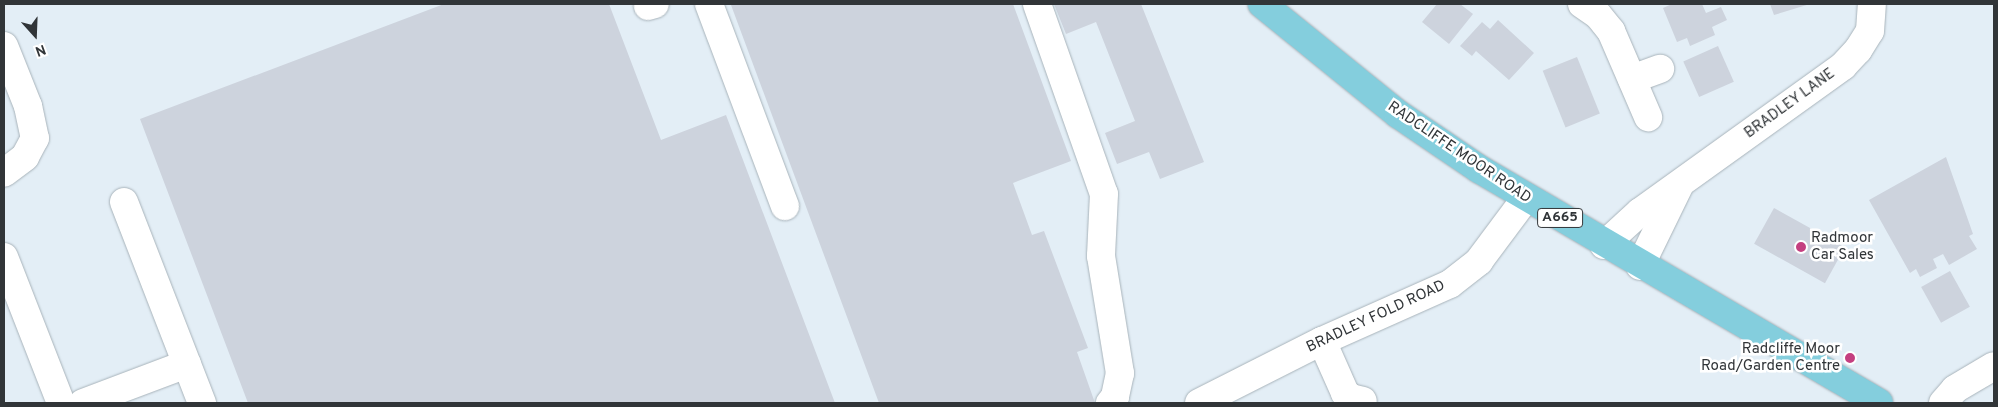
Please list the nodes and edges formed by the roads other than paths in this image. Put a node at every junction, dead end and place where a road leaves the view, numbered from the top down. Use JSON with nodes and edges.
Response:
{"nodes":[{"id":1,"x":709,"y":4,"type":"edge"},
{"id":2,"x":1037,"y":4,"type":"edge"},
{"id":3,"x":1262,"y":4,"type":"edge"},
{"id":4,"x":1582,"y":4,"type":"edge"},
{"id":5,"x":1872,"y":4,"type":"edge"},
{"id":6,"x":4,"y":46,"type":"edge"},
{"id":7,"x":1660,"y":69,"type":"dead end"},
{"id":8,"x":1632,"y":79,"type":"junction"},
{"id":9,"x":1648,"y":117,"type":"dead end"},
{"id":10,"x":4,"y":173,"type":"edge"},
{"id":11,"x":1680,"y":185,"type":"junction"},
{"id":12,"x":1526,"y":198,"type":"junction"},
{"id":13,"x":124,"y":202,"type":"dead end"},
{"id":14,"x":785,"y":206,"type":"dead end"},
{"id":15,"x":1604,"y":244,"type":"junction"},
{"id":16,"x":4,"y":257,"type":"edge"},
{"id":17,"x":1640,"y":266,"type":"junction"},
{"id":18,"x":1322,"y":341,"type":"junction"},
{"id":19,"x":186,"y":364,"type":"junction"},
{"id":20,"x":1994,"y":366,"type":"edge"},
{"id":21,"x":1363,"y":401,"type":"dead end"},
{"id":22,"x":61,"y":403,"type":"edge"},
{"id":23,"x":83,"y":403,"type":"edge"},
{"id":24,"x":202,"y":403,"type":"edge"},
{"id":25,"x":1110,"y":403,"type":"edge"},
{"id":26,"x":1199,"y":403,"type":"edge"},
{"id":27,"x":1879,"y":403,"type":"edge"},
{"id":28,"x":1943,"y":403,"type":"edge"}],
"edges":[{"from":1,"to":14,"type":"street"},
{"from":2,"to":25,"type":"street"},
{"from":3,"to":12,"type":"main road","name":"RADCLIFFE MOOR ROAD","number":"A665"},
{"from":4,"to":8,"type":"street"},
{"from":5,"to":11,"type":"street","name":"BRADLEY LANE"},
{"from":6,"to":10,"type":"street"},
{"from":7,"to":8,"type":"street"},
{"from":8,"to":9,"type":"street"},
{"from":11,"to":15,"type":"street","name":"BRADLEY LANE"},
{"from":11,"to":17,"type":"street","name":"BRADLEY LANE"},
{"from":12,"to":15,"type":"main road","name":"RADCLIFFE MOOR ROAD","number":"A665"},
{"from":12,"to":18,"type":"street","name":"BRADLEY FOLD ROAD"},
{"from":13,"to":19,"type":"street"},
{"from":15,"to":17,"type":"main road","name":"RADCLIFFE MOOR ROAD","number":"A665"},
{"from":16,"to":22,"type":"street"},
{"from":17,"to":27,"type":"main road","name":"RADCLIFFE MOOR ROAD","number":"A665"},
{"from":18,"to":21,"type":"street"},
{"from":18,"to":26,"type":"street","name":"BRADLEY FOLD ROAD"},
{"from":19,"to":23,"type":"street"},
{"from":19,"to":24,"type":"street"},
{"from":20,"to":28,"type":"street"}]}
